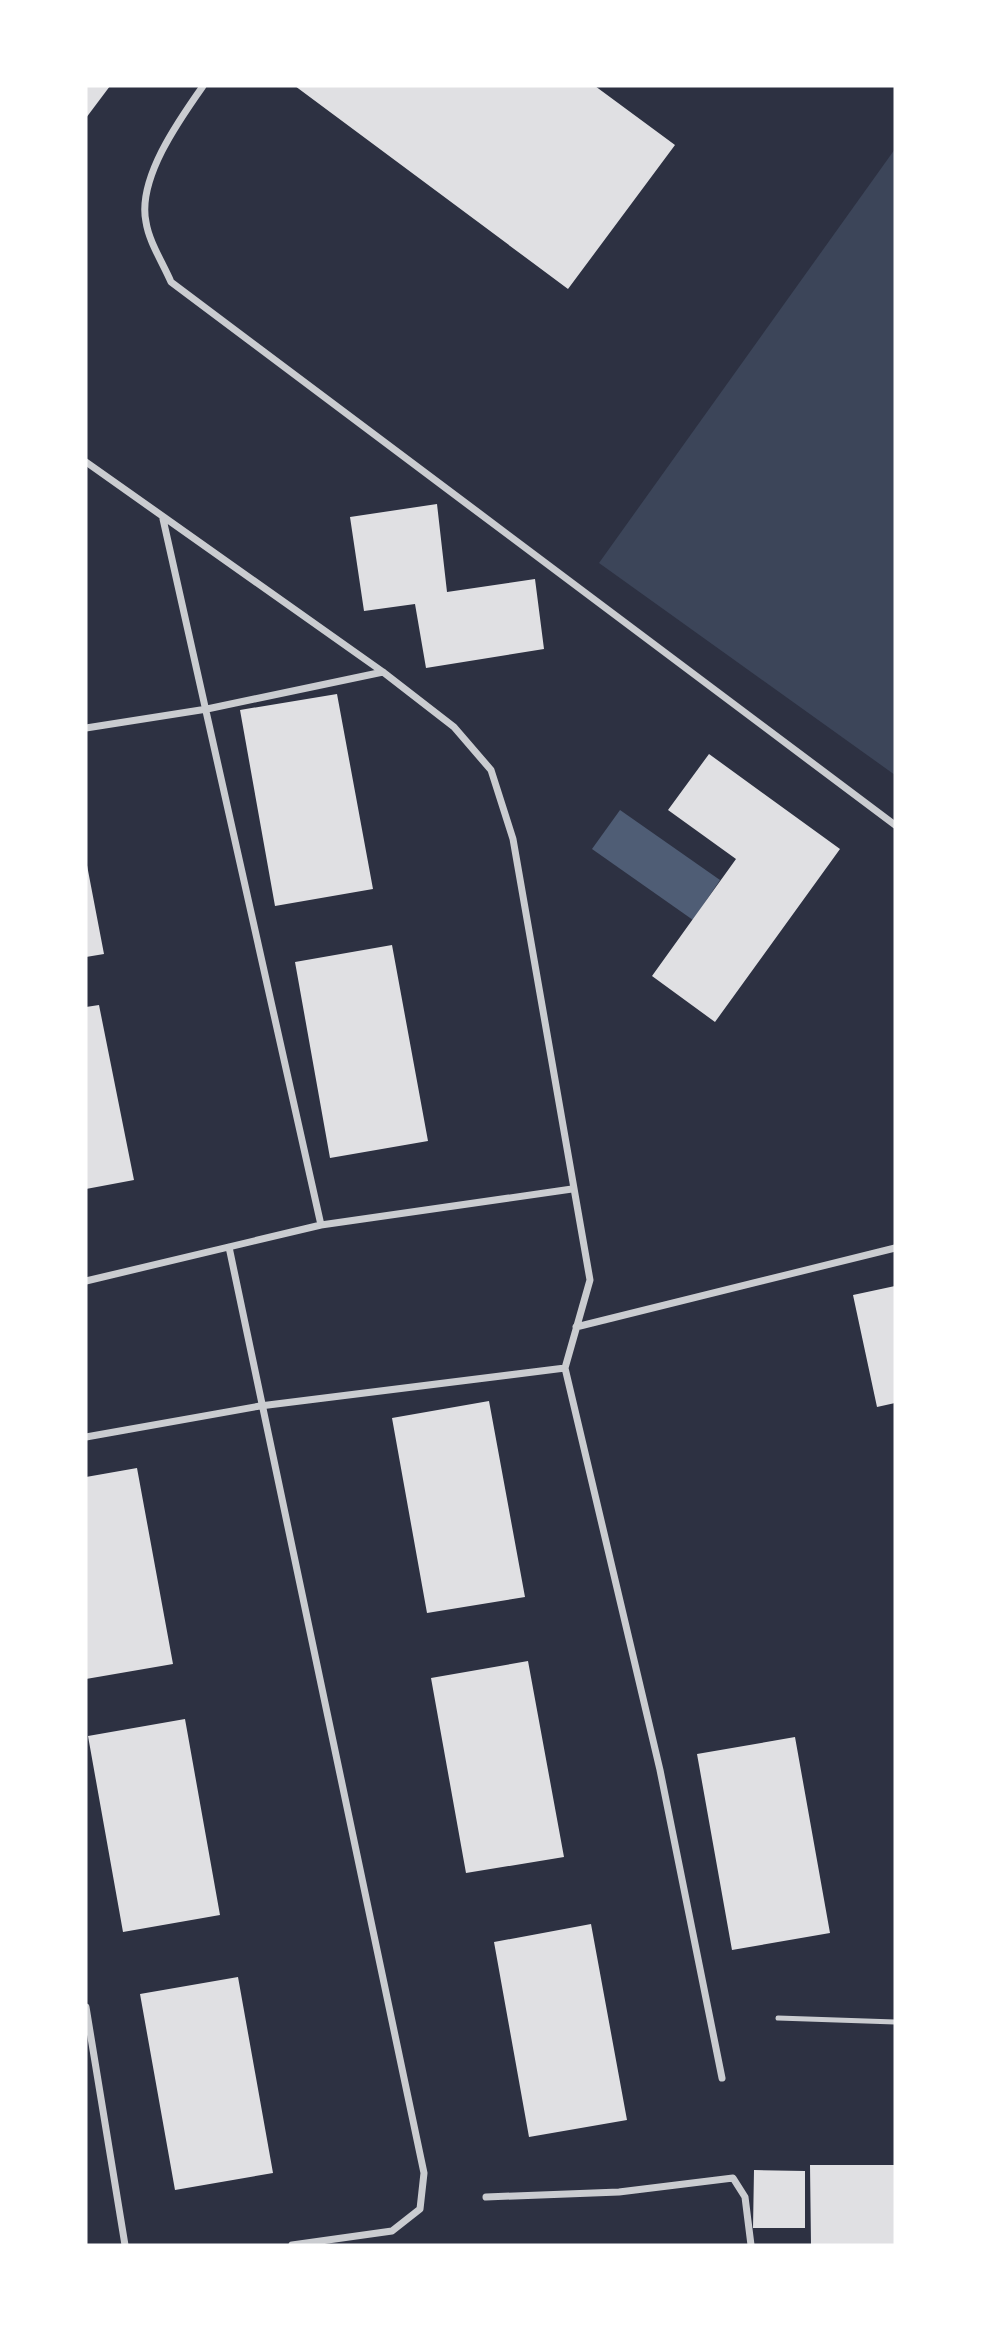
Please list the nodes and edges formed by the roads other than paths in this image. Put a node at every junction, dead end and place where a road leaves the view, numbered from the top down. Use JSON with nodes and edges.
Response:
{"nodes":[{"id":1,"x":203,"y":86,"type":"edge"},
{"id":2,"x":86,"y":462,"type":"edge"},
{"id":3,"x":163,"y":519,"type":"junction"},
{"id":4,"x":383,"y":672,"type":"junction"},
{"id":5,"x":207,"y":709,"type":"junction"},
{"id":6,"x":86,"y":728,"type":"edge"},
{"id":7,"x":895,"y":825,"type":"edge"},
{"id":8,"x":572,"y":1189,"type":"junction"},
{"id":9,"x":321,"y":1225,"type":"junction"},
{"id":10,"x":229,"y":1247,"type":"junction"},
{"id":11,"x":895,"y":1248,"type":"edge"},
{"id":12,"x":86,"y":1281,"type":"edge"},
{"id":13,"x":576,"y":1327,"type":"junction"},
{"id":14,"x":565,"y":1368,"type":"junction"},
{"id":15,"x":260,"y":1406,"type":"junction"},
{"id":16,"x":86,"y":1437,"type":"edge"},
{"id":17,"x":86,"y":2007,"type":"edge"},
{"id":18,"x":778,"y":2018,"type":"dead end"},
{"id":19,"x":895,"y":2022,"type":"edge"},
{"id":20,"x":722,"y":2078,"type":"dead end"},
{"id":21,"x":486,"y":2197,"type":"dead end"},
{"id":22,"x":125,"y":2245,"type":"edge"},
{"id":23,"x":292,"y":2245,"type":"edge"},
{"id":24,"x":751,"y":2245,"type":"edge"}],
"edges":[{"from":1,"to":7,"type":"street"},
{"from":2,"to":3,"type":"street"},
{"from":3,"to":4,"type":"street"},
{"from":3,"to":5,"type":"street"},
{"from":4,"to":5,"type":"street"},
{"from":4,"to":8,"type":"street"},
{"from":5,"to":6,"type":"street"},
{"from":5,"to":9,"type":"street"},
{"from":8,"to":9,"type":"street"},
{"from":8,"to":13,"type":"street"},
{"from":9,"to":10,"type":"street"},
{"from":10,"to":12,"type":"street"},
{"from":10,"to":15,"type":"street"},
{"from":11,"to":13,"type":"street"},
{"from":13,"to":14,"type":"street"},
{"from":14,"to":15,"type":"street"},
{"from":14,"to":20,"type":"street"},
{"from":15,"to":16,"type":"street"},
{"from":15,"to":23,"type":"street"},
{"from":17,"to":22,"type":"street"},
{"from":18,"to":19,"type":"lane"},
{"from":21,"to":24,"type":"street"}]}
